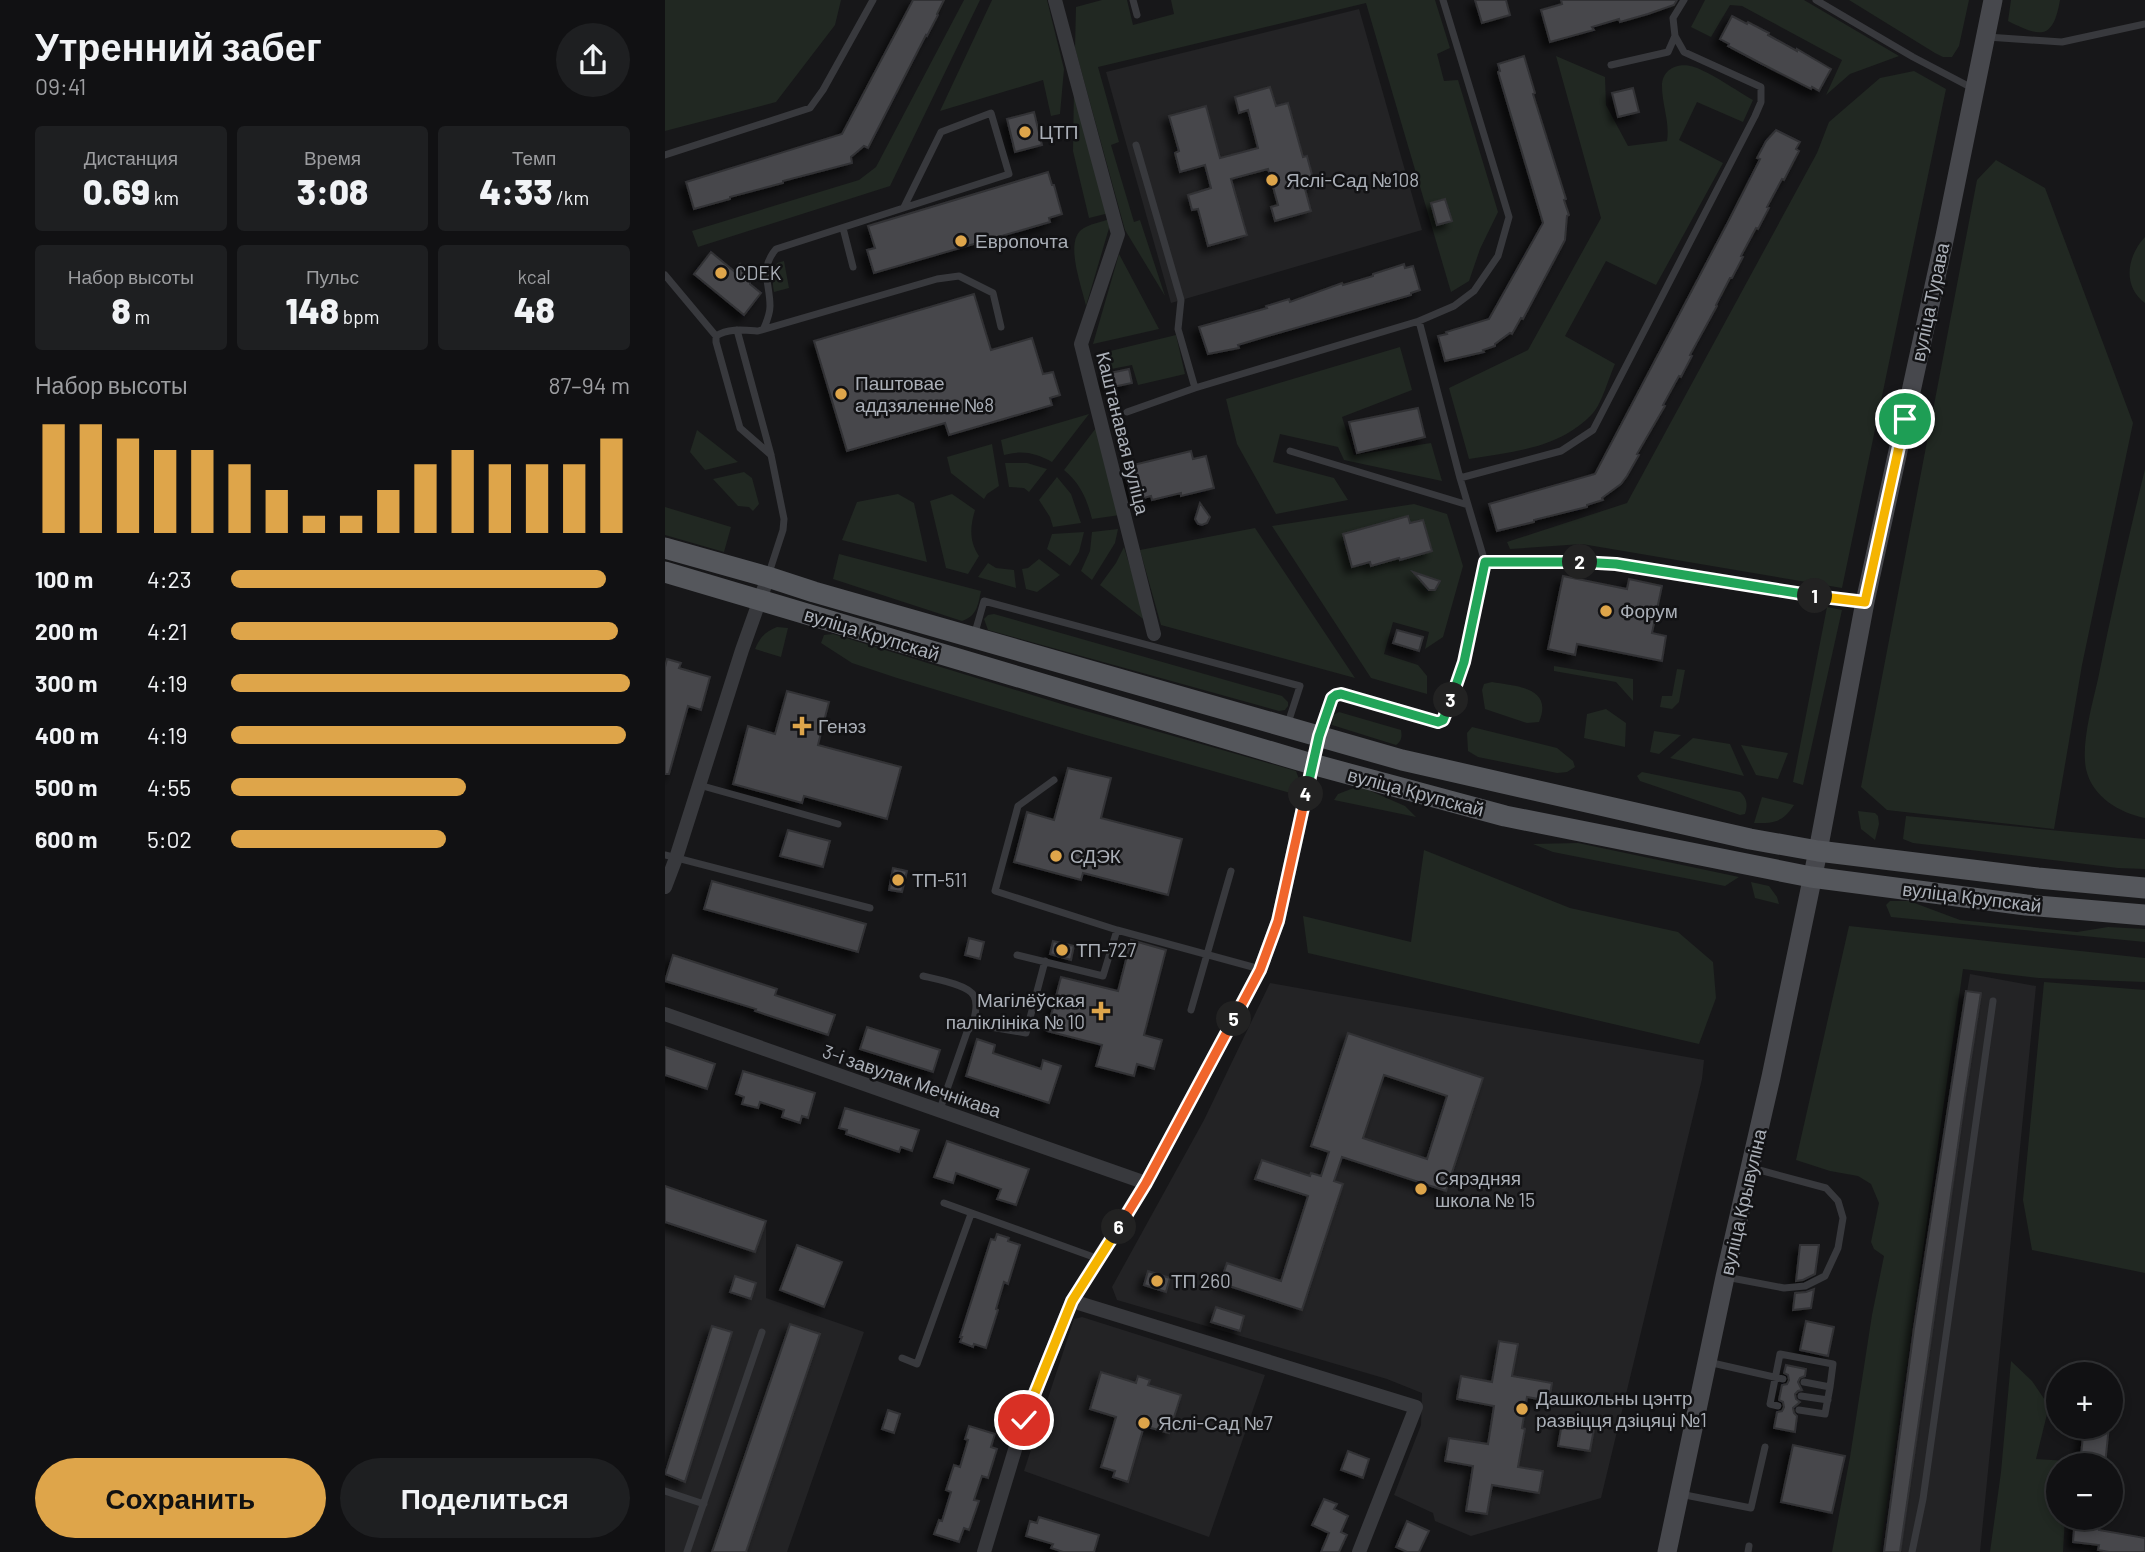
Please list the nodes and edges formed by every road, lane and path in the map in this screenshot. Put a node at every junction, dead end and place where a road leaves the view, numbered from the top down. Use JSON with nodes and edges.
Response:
{"nodes":[{"id":1,"x":873,"y":0,"type":"edge"},
{"id":2,"x":1055,"y":0,"type":"edge"},
{"id":3,"x":1133,"y":0,"type":"edge"},
{"id":4,"x":1443,"y":0,"type":"edge"},
{"id":5,"x":1684,"y":0,"type":"edge"},
{"id":6,"x":1816,"y":0,"type":"edge"},
{"id":7,"x":1993,"y":0,"type":"edge"},
{"id":8,"x":1137,"y":15,"type":"dead end"},
{"id":9,"x":2145,"y":24,"type":"edge"},
{"id":10,"x":1675,"y":36,"type":"junction"},
{"id":11,"x":1986,"y":37,"type":"junction"},
{"id":12,"x":1611,"y":65,"type":"dead end"},
{"id":13,"x":1975,"y":89,"type":"junction"},
{"id":14,"x":1136,"y":145,"type":"dead end"},
{"id":15,"x":665,"y":155,"type":"edge"},
{"id":16,"x":904,"y":207,"type":"junction"},
{"id":17,"x":843,"y":228,"type":"junction"},
{"id":18,"x":853,"y":267,"type":"dead end"},
{"id":19,"x":665,"y":275,"type":"edge"},
{"id":20,"x":1419,"y":321,"type":"junction"},
{"id":21,"x":1001,"y":327,"type":"dead end"},
{"id":22,"x":764,"y":328,"type":"junction"},
{"id":23,"x":737,"y":330,"type":"junction"},
{"id":24,"x":716,"y":336,"type":"junction"},
{"id":25,"x":1195,"y":388,"type":"junction"},
{"id":26,"x":1126,"y":412,"type":"dead end"},
{"id":27,"x":1290,"y":451,"type":"dead end"},
{"id":28,"x":771,"y":455,"type":"junction"},
{"id":29,"x":1460,"y":478,"type":"junction"},
{"id":30,"x":1468,"y":505,"type":"junction"},
{"id":31,"x":665,"y":548,"type":"edge"},
{"id":32,"x":1485,"y":562,"type":"junction"},
{"id":33,"x":665,"y":572,"type":"edge"},
{"id":34,"x":768,"y":577,"type":"junction"},
{"id":35,"x":761,"y":599,"type":"junction"},
{"id":36,"x":1865,"y":602,"type":"junction"},
{"id":37,"x":1154,"y":634,"type":"dead end"},
{"id":38,"x":973,"y":638,"type":"junction"},
{"id":39,"x":1287,"y":727,"type":"junction"},
{"id":40,"x":1319,"y":736,"type":"junction"},
{"id":41,"x":1312,"y":764,"type":"junction"},
{"id":42,"x":1054,"y":780,"type":"dead end"},
{"id":43,"x":699,"y":785,"type":"junction"},
{"id":44,"x":838,"y":824,"type":"dead end"},
{"id":45,"x":1818,"y":851,"type":"junction"},
{"id":46,"x":670,"y":857,"type":"edge"},
{"id":47,"x":1231,"y":871,"type":"dead end"},
{"id":48,"x":1811,"y":877,"type":"junction"},
{"id":49,"x":665,"y":887,"type":"edge"},
{"id":50,"x":2145,"y":888,"type":"edge"},
{"id":51,"x":870,"y":908,"type":"dead end"},
{"id":52,"x":2145,"y":915,"type":"edge"},
{"id":53,"x":1117,"y":930,"type":"junction"},
{"id":54,"x":1208,"y":954,"type":"junction"},
{"id":55,"x":1017,"y":955,"type":"dead end"},
{"id":56,"x":1045,"y":961,"type":"junction"},
{"id":57,"x":1260,"y":970,"type":"junction"},
{"id":58,"x":923,"y":976,"type":"dead end"},
{"id":59,"x":1993,"y":1001,"type":"dead end"},
{"id":60,"x":1191,"y":1010,"type":"dead end"},
{"id":61,"x":665,"y":1014,"type":"edge"},
{"id":62,"x":974,"y":1024,"type":"junction"},
{"id":63,"x":939,"y":1112,"type":"junction"},
{"id":64,"x":1751,"y":1167,"type":"junction"},
{"id":65,"x":1146,"y":1183,"type":"junction"},
{"id":66,"x":944,"y":1203,"type":"dead end"},
{"id":67,"x":971,"y":1214,"type":"junction"},
{"id":68,"x":1099,"y":1259,"type":"junction"},
{"id":69,"x":1725,"y":1277,"type":"junction"},
{"id":70,"x":1072,"y":1301,"type":"junction"},
{"id":71,"x":762,"y":1332,"type":"dead end"},
{"id":72,"x":902,"y":1358,"type":"dead end"},
{"id":73,"x":1707,"y":1362,"type":"junction"},
{"id":74,"x":1779,"y":1378,"type":"junction"},
{"id":75,"x":1804,"y":1382,"type":"dead end"},
{"id":76,"x":1830,"y":1387,"type":"junction"},
{"id":77,"x":1801,"y":1396,"type":"dead end"},
{"id":78,"x":1828,"y":1401,"type":"junction"},
{"id":79,"x":1778,"y":1406,"type":"dead end"},
{"id":80,"x":1799,"y":1410,"type":"dead end"},
{"id":81,"x":1765,"y":1447,"type":"dead end"},
{"id":82,"x":665,"y":1491,"type":"edge"},
{"id":83,"x":1679,"y":1494,"type":"junction"},
{"id":84,"x":703,"y":1504,"type":"junction"},
{"id":85,"x":687,"y":1552,"type":"edge"},
{"id":86,"x":984,"y":1552,"type":"edge"},
{"id":87,"x":1359,"y":1552,"type":"edge"},
{"id":88,"x":1667,"y":1552,"type":"edge"},
{"id":89,"x":1912,"y":1552,"type":"edge"}],
"edges":[{"from":1,"to":15,"type":"lane"},
{"from":2,"to":37,"type":"street","name":"Каштанавая вуліца"},
{"from":3,"to":8,"type":"lane"},
{"from":4,"to":20,"type":"lane"},
{"from":5,"to":10,"type":"lane"},
{"from":6,"to":13,"type":"lane"},
{"from":7,"to":11,"type":"main road","name":"вуліца Турава"},
{"from":9,"to":11,"type":"lane"},
{"from":10,"to":12,"type":"lane"},
{"from":10,"to":29,"type":"lane"},
{"from":11,"to":13,"type":"main road","name":"вуліца Турава"},
{"from":13,"to":36,"type":"main road","name":"вуліца Турава"},
{"from":14,"to":25,"type":"lane"},
{"from":16,"to":16,"type":"lane"},
{"from":16,"to":17,"type":"lane"},
{"from":17,"to":18,"type":"lane"},
{"from":17,"to":22,"type":"lane"},
{"from":19,"to":24,"type":"lane"},
{"from":20,"to":25,"type":"lane"},
{"from":20,"to":29,"type":"lane"},
{"from":21,"to":22,"type":"lane"},
{"from":22,"to":23,"type":"lane"},
{"from":23,"to":24,"type":"lane"},
{"from":23,"to":28,"type":"lane"},
{"from":24,"to":28,"type":"lane"},
{"from":25,"to":26,"type":"lane"},
{"from":27,"to":30,"type":"lane"},
{"from":28,"to":34,"type":"lane"},
{"from":29,"to":30,"type":"lane"},
{"from":30,"to":32,"type":"lane"},
{"from":31,"to":34,"type":"main road","name":"вуліца Крупскай"},
{"from":32,"to":36,"type":"lane"},
{"from":32,"to":40,"type":"lane"},
{"from":33,"to":35,"type":"main road","name":"вуліца Крупскай"},
{"from":34,"to":35,"type":"street"},
{"from":34,"to":38,"type":"main road","name":"вуліца Крупскай"},
{"from":35,"to":41,"type":"main road","name":"вуліца Крупскай"},
{"from":35,"to":43,"type":"street"},
{"from":36,"to":45,"type":"main road","name":"вуліца Турава"},
{"from":38,"to":39,"type":"main road","name":"вуліца Крупскай"},
{"from":38,"to":39,"type":"lane"},
{"from":39,"to":40,"type":"main road","name":"вуліца Крупскай"},
{"from":40,"to":41,"type":"street"},
{"from":40,"to":45,"type":"main road","name":"вуліца Крупскай"},
{"from":41,"to":48,"type":"main road","name":"вуліца Крупскай"},
{"from":41,"to":57,"type":"street"},
{"from":42,"to":53,"type":"lane"},
{"from":43,"to":44,"type":"lane"},
{"from":43,"to":46,"type":"street"},
{"from":45,"to":48,"type":"main road","name":"вуліца Крывуліна"},
{"from":45,"to":50,"type":"main road","name":"вуліца Крупскай"},
{"from":46,"to":49,"type":"street"},
{"from":46,"to":51,"type":"lane"},
{"from":47,"to":54,"type":"lane"},
{"from":48,"to":52,"type":"main road","name":"вуліца Крупскай"},
{"from":48,"to":64,"type":"main road","name":"вуліца Крывуліна"},
{"from":53,"to":54,"type":"lane"},
{"from":53,"to":56,"type":"lane"},
{"from":54,"to":57,"type":"lane"},
{"from":54,"to":60,"type":"lane"},
{"from":55,"to":56,"type":"lane"},
{"from":56,"to":62,"type":"lane"},
{"from":57,"to":65,"type":"street"},
{"from":58,"to":62,"type":"lane"},
{"from":59,"to":89,"type":"lane"},
{"from":61,"to":63,"type":"street","name":"3-і завулак Мечнікава"},
{"from":62,"to":63,"type":"lane"},
{"from":63,"to":65,"type":"street","name":"3-і завулак Мечнікава"},
{"from":64,"to":69,"type":"main road","name":"вуліца Крывуліна"},
{"from":64,"to":69,"type":"lane"},
{"from":65,"to":68,"type":"street"},
{"from":66,"to":67,"type":"lane"},
{"from":67,"to":68,"type":"lane"},
{"from":67,"to":72,"type":"lane"},
{"from":68,"to":70,"type":"street"},
{"from":69,"to":73,"type":"main road","name":"вуліца Крывуліна"},
{"from":70,"to":86,"type":"street"},
{"from":70,"to":87,"type":"street"},
{"from":71,"to":84,"type":"lane"},
{"from":73,"to":74,"type":"lane"},
{"from":73,"to":83,"type":"main road","name":"вуліца Крывуліна"},
{"from":74,"to":76,"type":"lane"},
{"from":74,"to":79,"type":"lane"},
{"from":75,"to":76,"type":"lane"},
{"from":76,"to":78,"type":"lane"},
{"from":77,"to":78,"type":"lane"},
{"from":78,"to":80,"type":"lane"},
{"from":81,"to":83,"type":"lane"},
{"from":82,"to":84,"type":"lane"},
{"from":83,"to":88,"type":"main road","name":"вуліца Крывуліна"},
{"from":84,"to":85,"type":"lane"}]}
